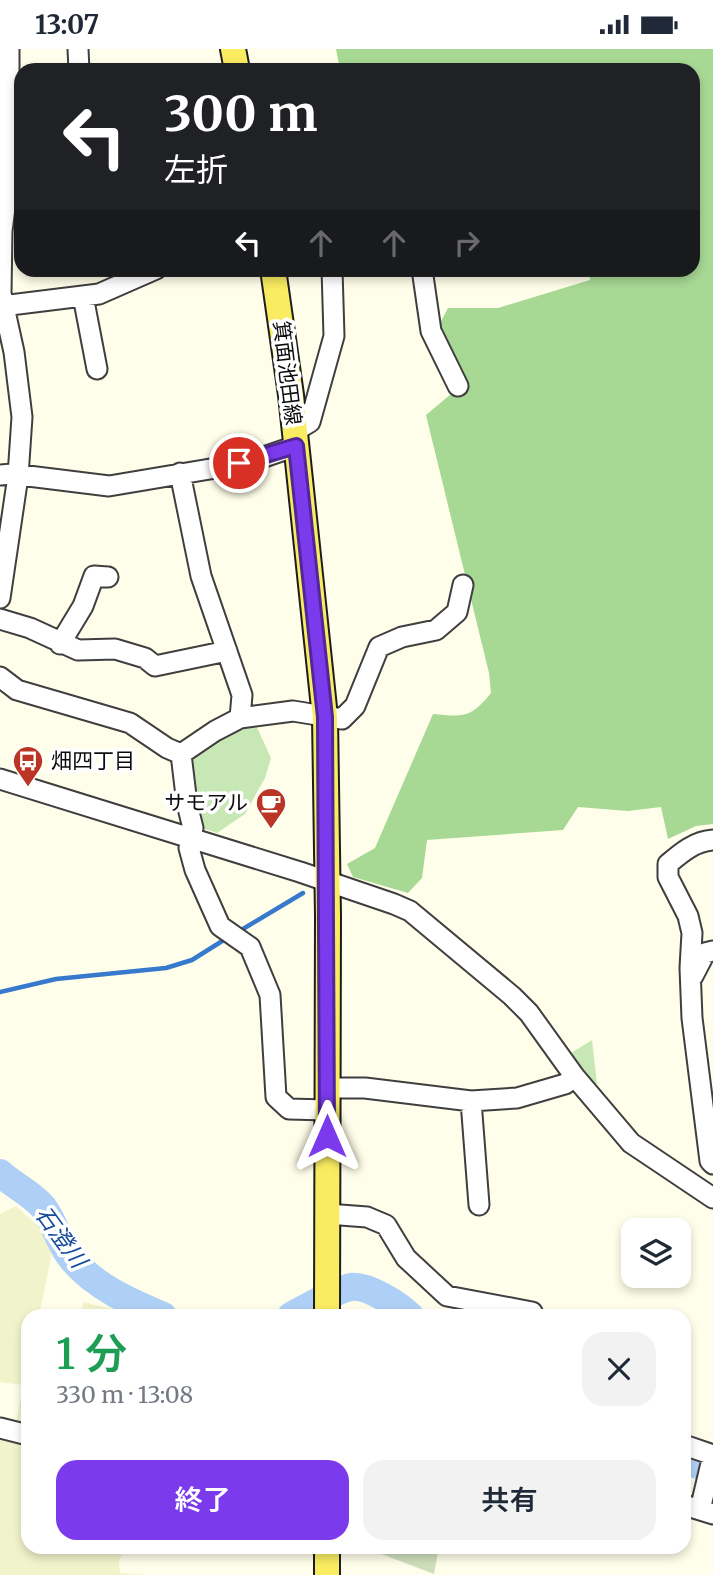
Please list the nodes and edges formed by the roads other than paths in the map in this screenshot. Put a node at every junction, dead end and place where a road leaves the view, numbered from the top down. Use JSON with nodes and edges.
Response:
{"nodes":[{"id":1,"x":9,"y":49,"type":"edge"},
{"id":2,"x":14,"y":82,"type":"edge"},
{"id":3,"x":14,"y":103,"type":"edge"},
{"id":4,"x":139,"y":277,"type":"edge"},
{"id":5,"x":274,"y":277,"type":"edge"},
{"id":6,"x":332,"y":277,"type":"edge"},
{"id":7,"x":423,"y":277,"type":"edge"},
{"id":8,"x":83,"y":296,"type":"junction"},
{"id":9,"x":1,"y":297,"type":"edge"},
{"id":10,"x":97,"y":369,"type":"dead end"},
{"id":11,"x":458,"y":386,"type":"dead end"},
{"id":12,"x":295,"y":439,"type":"junction"},
{"id":13,"x":180,"y":473,"type":"junction"},
{"id":14,"x":9,"y":476,"type":"edge"},
{"id":15,"x":108,"y":577,"type":"dead end"},
{"id":16,"x":463,"y":585,"type":"dead end"},
{"id":17,"x":1,"y":591,"type":"edge"},
{"id":18,"x":0,"y":618,"type":"edge"},
{"id":19,"x":60,"y":644,"type":"junction"},
{"id":20,"x":227,"y":651,"type":"junction"},
{"id":21,"x":0,"y":677,"type":"edge"},
{"id":22,"x":325,"y":717,"type":"junction"},
{"id":23,"x":240,"y":718,"type":"junction"},
{"id":24,"x":181,"y":754,"type":"junction"},
{"id":25,"x":0,"y":779,"type":"edge"},
{"id":26,"x":191,"y":838,"type":"junction"},
{"id":27,"x":713,"y":840,"type":"edge"},
{"id":28,"x":327,"y":881,"type":"junction"},
{"id":29,"x":713,"y":951,"type":"edge"},
{"id":30,"x":691,"y":980,"type":"junction"},
{"id":31,"x":706,"y":1069,"type":"edge"},
{"id":32,"x":575,"y":1077,"type":"junction"},
{"id":33,"x":327,"y":1099,"type":"junction"},
{"id":34,"x":471,"y":1101,"type":"junction"},
{"id":35,"x":713,"y":1164,"type":"edge"},
{"id":36,"x":713,"y":1198,"type":"edge"},
{"id":37,"x":479,"y":1205,"type":"dead end"},
{"id":38,"x":327,"y":1214,"type":"junction"},
{"id":39,"x":327,"y":1309,"type":"edge"},
{"id":40,"x":516,"y":1309,"type":"edge"},
{"id":41,"x":0,"y":1428,"type":"edge"},
{"id":42,"x":21,"y":1433,"type":"edge"},
{"id":43,"x":691,"y":1449,"type":"edge"},
{"id":44,"x":711,"y":1461,"type":"edge"},
{"id":45,"x":699,"y":1509,"type":"edge"},
{"id":46,"x":327,"y":1554,"type":"edge"},
{"id":47,"x":327,"y":1575,"type":"edge"}],
"edges":[{"from":1,"to":2,"type":"street"},
{"from":3,"to":9,"type":"street"},
{"from":4,"to":8,"type":"street"},
{"from":5,"to":12,"type":"main road","name":"箕面池田線"},
{"from":6,"to":12,"type":"street"},
{"from":7,"to":11,"type":"street"},
{"from":8,"to":9,"type":"street"},
{"from":8,"to":10,"type":"street"},
{"from":9,"to":14,"type":"street"},
{"from":12,"to":13,"type":"street"},
{"from":12,"to":22,"type":"main road","name":"箕面池田線"},
{"from":13,"to":14,"type":"street"},
{"from":13,"to":20,"type":"street"},
{"from":14,"to":17,"type":"street"},
{"from":15,"to":19,"type":"street"},
{"from":16,"to":22,"type":"street"},
{"from":18,"to":19,"type":"street"},
{"from":19,"to":20,"type":"street"},
{"from":20,"to":23,"type":"street"},
{"from":21,"to":24,"type":"street"},
{"from":22,"to":23,"type":"street"},
{"from":22,"to":28,"type":"main road","name":"箕面池田線"},
{"from":23,"to":24,"type":"street"},
{"from":24,"to":26,"type":"street"},
{"from":25,"to":26,"type":"street"},
{"from":26,"to":28,"type":"street"},
{"from":26,"to":33,"type":"street"},
{"from":27,"to":30,"type":"street"},
{"from":28,"to":32,"type":"street"},
{"from":28,"to":33,"type":"main road","name":"箕面池田線"},
{"from":29,"to":30,"type":"street"},
{"from":30,"to":31,"type":"street"},
{"from":31,"to":35,"type":"street"},
{"from":32,"to":34,"type":"street"},
{"from":32,"to":36,"type":"street"},
{"from":33,"to":34,"type":"street"},
{"from":33,"to":38,"type":"main road","name":"箕面池田線"},
{"from":34,"to":37,"type":"street"},
{"from":38,"to":39,"type":"main road","name":"箕面池田線"},
{"from":38,"to":40,"type":"street"},
{"from":41,"to":42,"type":"street"},
{"from":43,"to":44,"type":"street"},
{"from":44,"to":45,"type":"street"},
{"from":46,"to":47,"type":"main road"}]}
